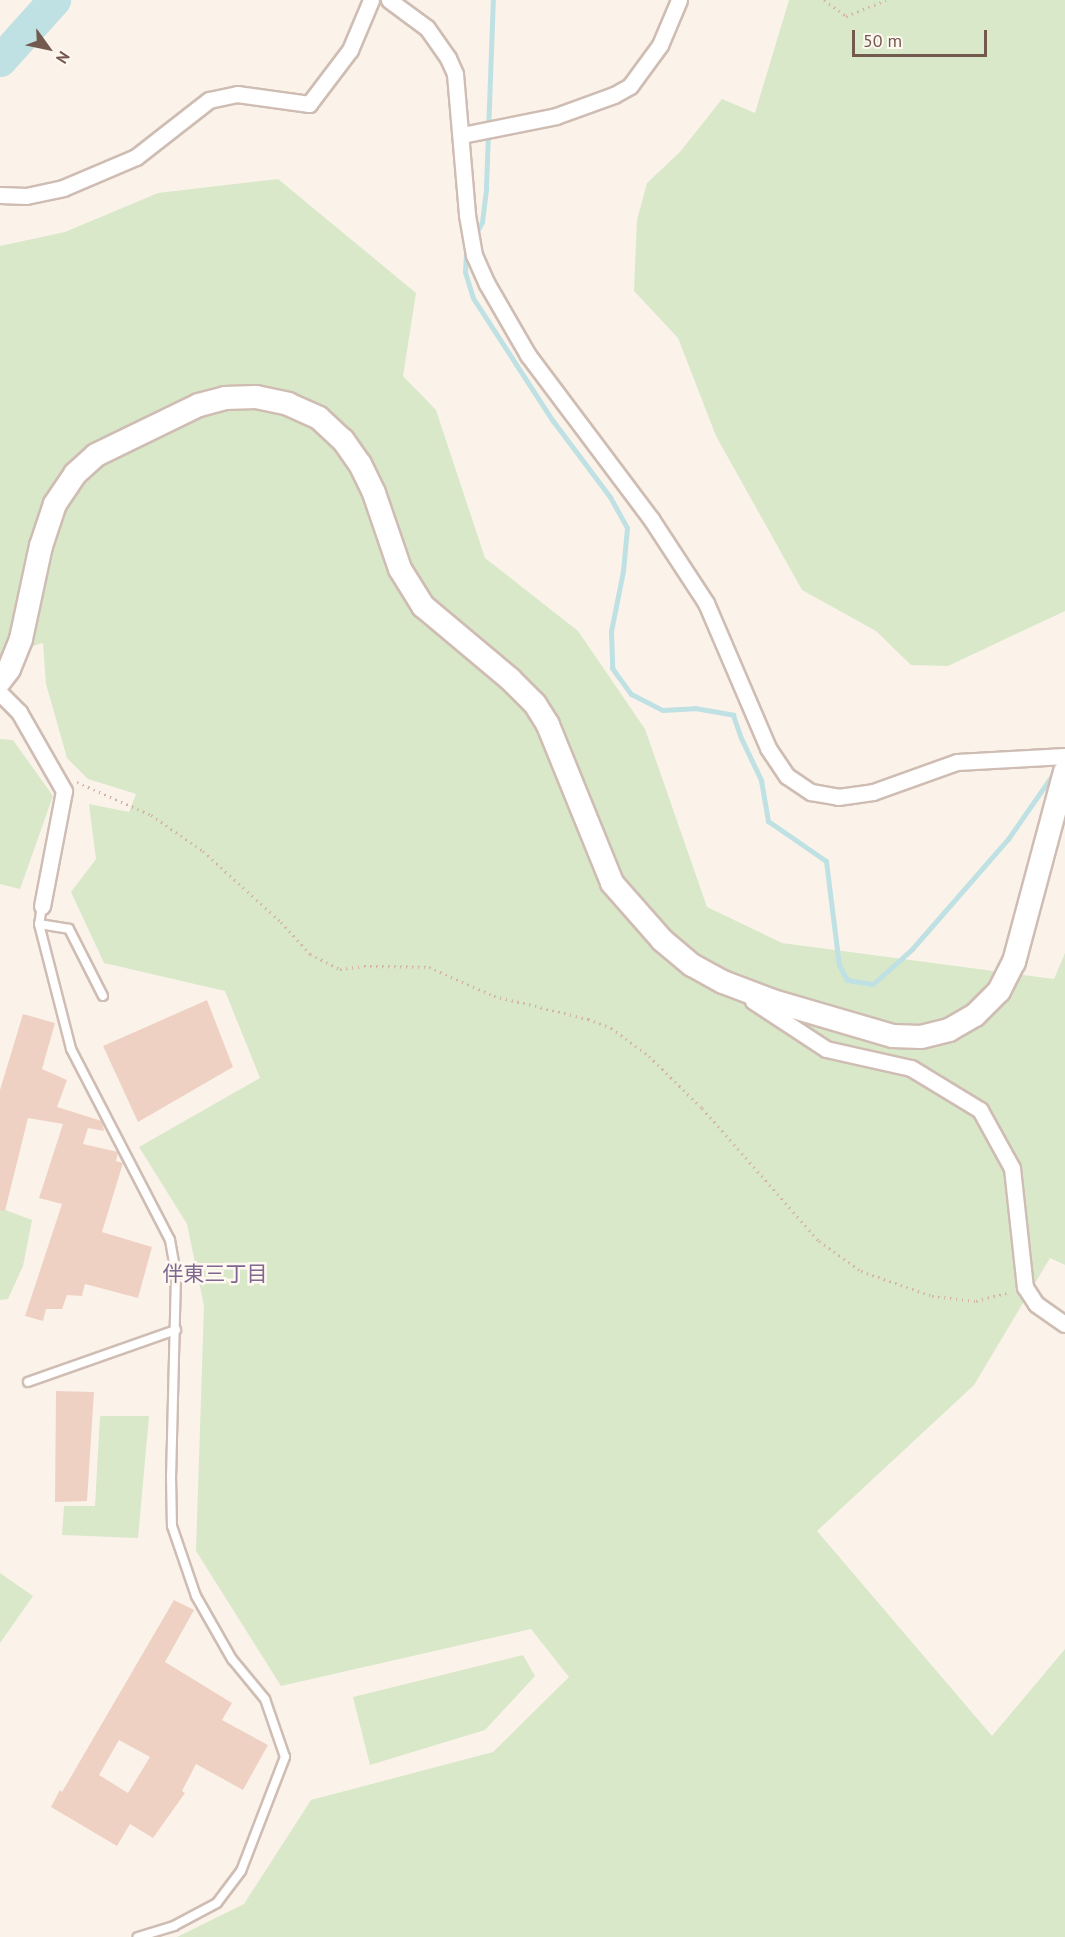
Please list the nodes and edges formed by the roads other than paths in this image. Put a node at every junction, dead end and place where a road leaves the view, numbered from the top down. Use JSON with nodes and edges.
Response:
{"nodes":[{"id":1,"x":371,"y":0,"type":"edge"},
{"id":2,"x":389,"y":0,"type":"edge"},
{"id":3,"x":679,"y":0,"type":"edge"},
{"id":4,"x":462,"y":135,"type":"junction"},
{"id":5,"x":0,"y":195,"type":"edge"},
{"id":6,"x":0,"y":681,"type":"edge"},
{"id":7,"x":0,"y":693,"type":"edge"},
{"id":8,"x":1065,"y":756,"type":"edge"},
{"id":9,"x":1065,"y":772,"type":"edge"},
{"id":10,"x":42,"y":906,"type":"joint"},
{"id":11,"x":39,"y":924,"type":"junction"},
{"id":12,"x":723,"y":982,"type":"junction"},
{"id":13,"x":102,"y":996,"type":"dead end"},
{"id":14,"x":1065,"y":1324,"type":"edge"},
{"id":15,"x":176,"y":1330,"type":"junction"},
{"id":16,"x":28,"y":1382,"type":"dead end"},
{"id":17,"x":138,"y":1937,"type":"edge"}],
"edges":[{"from":1,"to":5,"type":"street"},
{"from":2,"to":4,"type":"street"},
{"from":3,"to":4,"type":"street"},
{"from":4,"to":8,"type":"street"},
{"from":6,"to":12,"type":"street"},
{"from":7,"to":10,"type":"street"},
{"from":9,"to":12,"type":"street"},
{"from":10,"to":11,"type":"lane"},
{"from":11,"to":13,"type":"lane"},
{"from":11,"to":15,"type":"lane"},
{"from":12,"to":14,"type":"street"},
{"from":15,"to":16,"type":"lane"},
{"from":15,"to":17,"type":"lane"}]}
